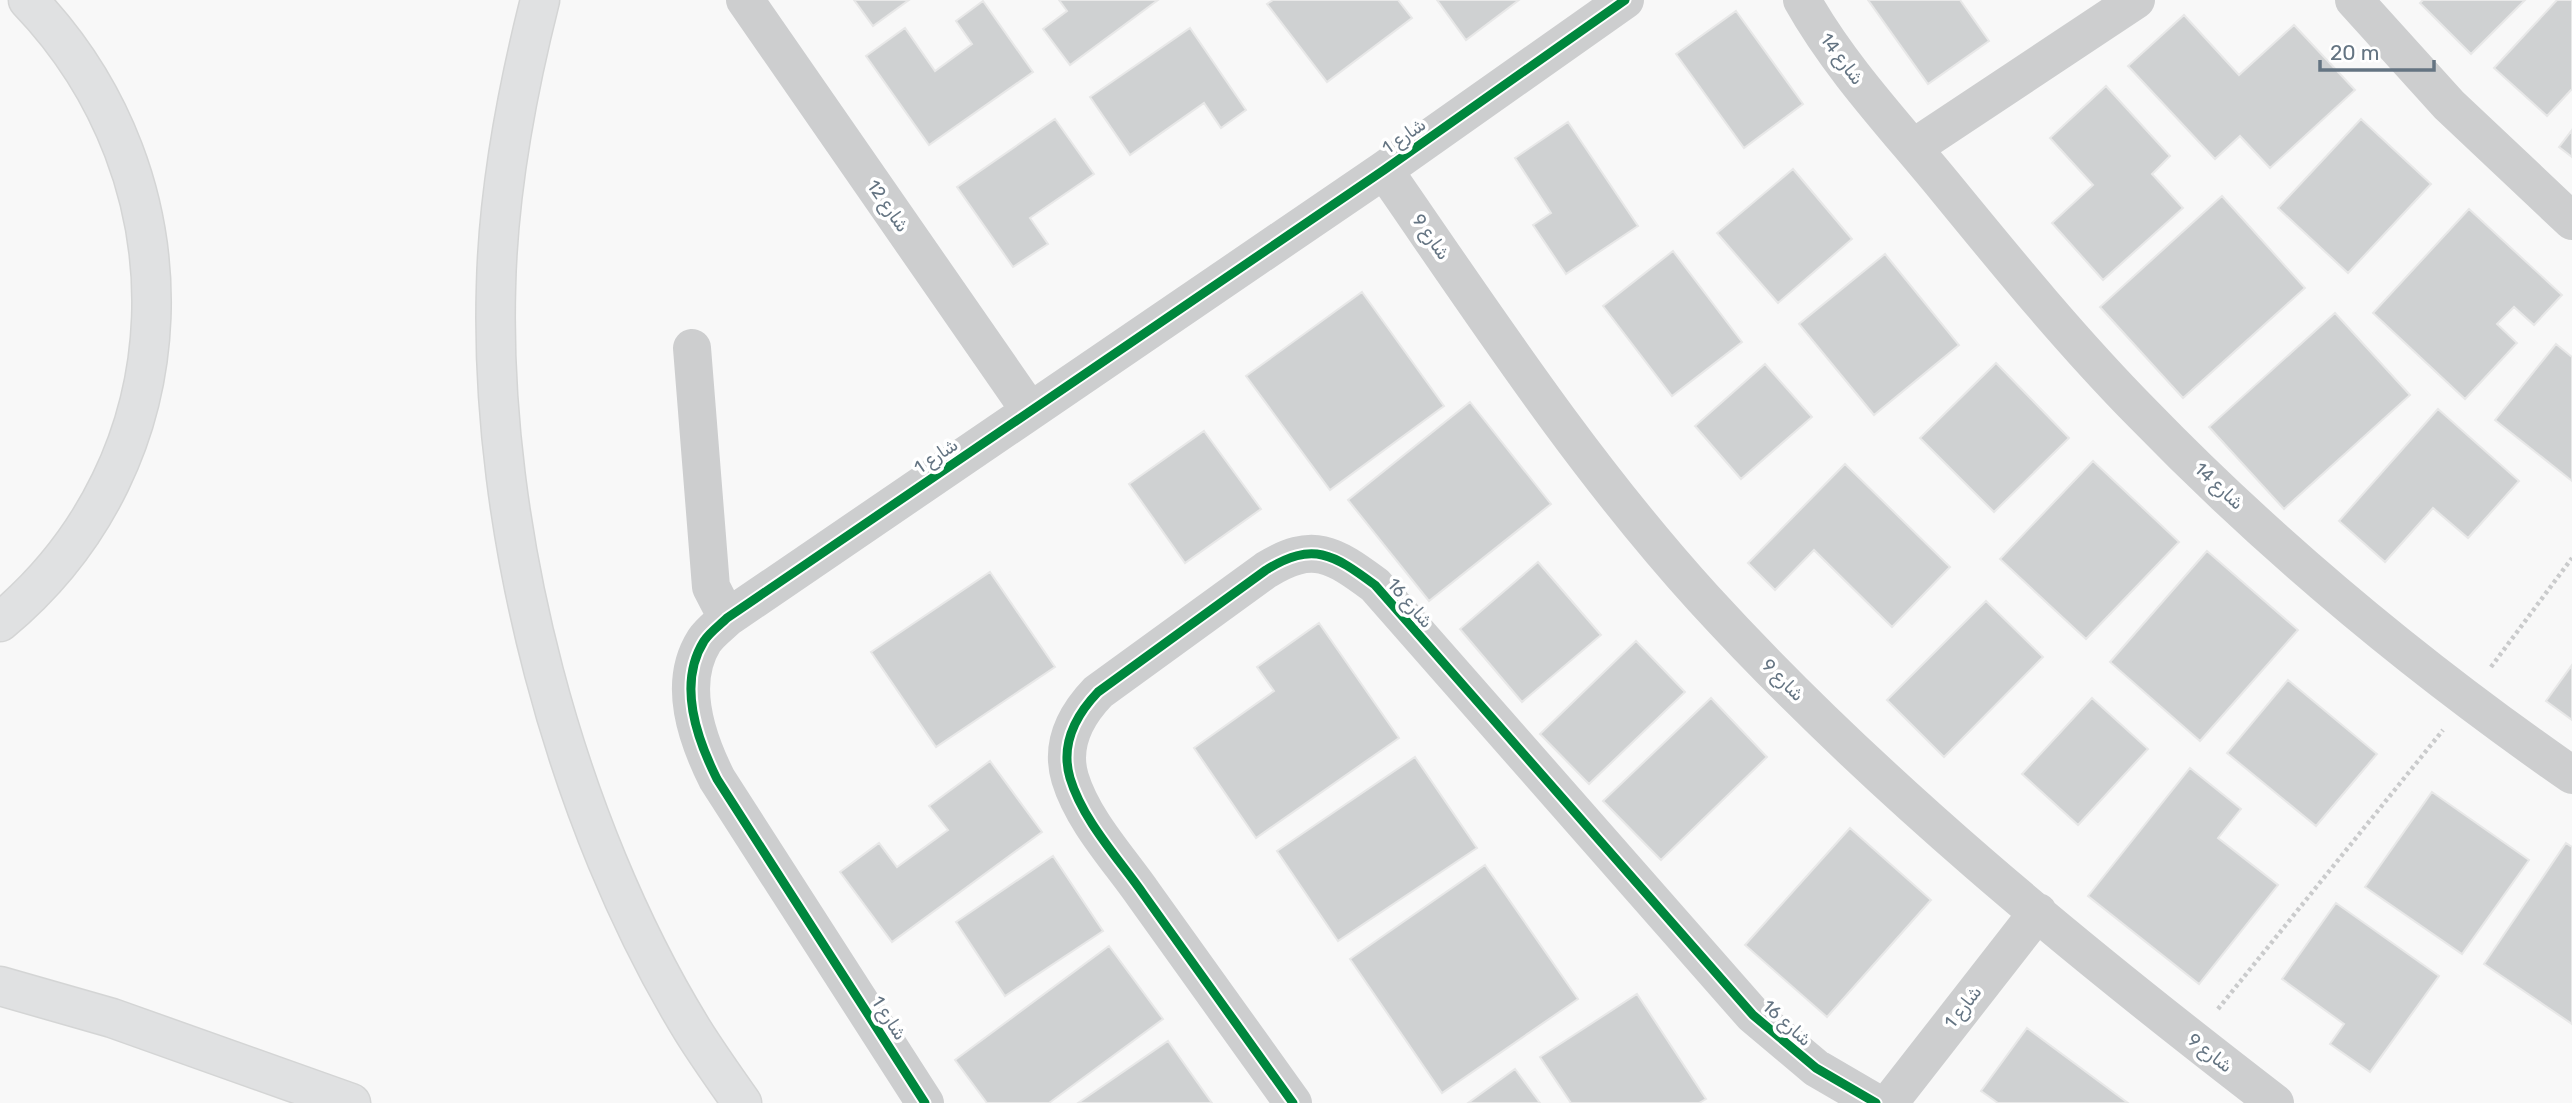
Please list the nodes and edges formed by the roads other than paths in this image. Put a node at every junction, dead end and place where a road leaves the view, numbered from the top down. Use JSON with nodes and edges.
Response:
{"nodes":[{"id":1,"x":28,"y":0,"type":"edge"},
{"id":2,"x":540,"y":0,"type":"edge"},
{"id":3,"x":746,"y":0,"type":"edge"},
{"id":4,"x":1625,"y":0,"type":"edge"},
{"id":5,"x":1801,"y":0,"type":"edge"},
{"id":6,"x":2136,"y":0,"type":"edge"},
{"id":7,"x":2354,"y":0,"type":"edge"},
{"id":8,"x":1913,"y":148,"type":"junction"},
{"id":9,"x":1384,"y":170,"type":"junction"},
{"id":10,"x":2572,"y":221,"type":"edge"},
{"id":11,"x":692,"y":348,"type":"dead end"},
{"id":12,"x":1030,"y":411,"type":"junction"},
{"id":13,"x":727,"y":618,"type":"junction"},
{"id":14,"x":0,"y":622,"type":"edge"},
{"id":15,"x":2572,"y":775,"type":"edge"},
{"id":16,"x":2038,"y":912,"type":"junction"},
{"id":17,"x":0,"y":986,"type":"edge"},
{"id":18,"x":351,"y":1103,"type":"edge"},
{"id":19,"x":742,"y":1103,"type":"edge"},
{"id":20,"x":925,"y":1103,"type":"edge"},
{"id":21,"x":1293,"y":1103,"type":"edge"},
{"id":22,"x":1875,"y":1103,"type":"edge"},
{"id":23,"x":1889,"y":1103,"type":"edge"},
{"id":24,"x":2275,"y":1103,"type":"edge"}],
"edges":[{"from":1,"to":14,"type":"highway"},
{"from":2,"to":19,"type":"highway"},
{"from":3,"to":12,"type":"street","name":"شارع 12"},
{"from":4,"to":9,"type":"street","name":"شارع 1"},
{"from":5,"to":8,"type":"street","name":"شارع 14"},
{"from":6,"to":8,"type":"street"},
{"from":7,"to":10,"type":"street"},
{"from":8,"to":15,"type":"street","name":"شارع 14"},
{"from":9,"to":12,"type":"street","name":"شارع 1"},
{"from":9,"to":16,"type":"street","name":"شارع 9"},
{"from":11,"to":13,"type":"street"},
{"from":12,"to":13,"type":"street","name":"شارع 1"},
{"from":13,"to":20,"type":"street","name":"شارع 1"},
{"from":16,"to":23,"type":"street","name":"شارع 1"},
{"from":16,"to":24,"type":"street","name":"شارع 9"},
{"from":17,"to":18,"type":"highway"},
{"from":21,"to":22,"type":"street","name":"شارع 16"}]}
